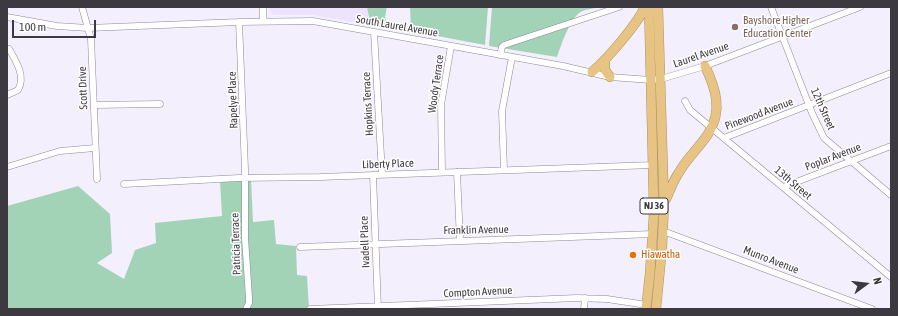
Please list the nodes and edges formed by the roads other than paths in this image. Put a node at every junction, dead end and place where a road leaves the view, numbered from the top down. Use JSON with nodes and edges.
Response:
{"nodes":[{"id":1,"x":82,"y":7,"type":"edge"},
{"id":2,"x":263,"y":7,"type":"edge"},
{"id":3,"x":619,"y":7,"type":"edge"},
{"id":4,"x":645,"y":7,"type":"edge"},
{"id":5,"x":649,"y":7,"type":"edge"},
{"id":6,"x":658,"y":7,"type":"edge"},
{"id":7,"x":771,"y":7,"type":"edge"},
{"id":8,"x":860,"y":7,"type":"edge"},
{"id":9,"x":7,"y":17,"type":"edge"},
{"id":10,"x":239,"y":22,"type":"junction"},
{"id":11,"x":264,"y":22,"type":"junction"},
{"id":12,"x":88,"y":28,"type":"junction"},
{"id":13,"x":374,"y":32,"type":"junction"},
{"id":14,"x":782,"y":36,"type":"junction"},
{"id":15,"x":451,"y":46,"type":"junction"},
{"id":16,"x":9,"y":49,"type":"dead end"},
{"id":17,"x":500,"y":55,"type":"junction"},
{"id":18,"x":512,"y":57,"type":"junction"},
{"id":19,"x":605,"y":61,"type":"junction"},
{"id":20,"x":705,"y":66,"type":"junction"},
{"id":21,"x":592,"y":72,"type":"junction"},
{"id":22,"x":891,"y":73,"type":"edge"},
{"id":23,"x":610,"y":77,"type":"junction"},
{"id":24,"x":661,"y":79,"type":"junction"},
{"id":25,"x":651,"y":80,"type":"junction"},
{"id":26,"x":7,"y":95,"type":"edge"},
{"id":27,"x":685,"y":101,"type":"dead end"},
{"id":28,"x":160,"y":104,"type":"dead end"},
{"id":29,"x":94,"y":105,"type":"junction"},
{"id":30,"x":809,"y":105,"type":"junction"},
{"id":31,"x":711,"y":128,"type":"junction"},
{"id":32,"x":724,"y":138,"type":"junction"},
{"id":33,"x":891,"y":146,"type":"edge"},
{"id":34,"x":95,"y":148,"type":"junction"},
{"id":35,"x":851,"y":161,"type":"junction"},
{"id":36,"x":653,"y":165,"type":"junction"},
{"id":37,"x":7,"y":168,"type":"edge"},
{"id":38,"x":504,"y":170,"type":"junction"},
{"id":39,"x":442,"y":172,"type":"junction"},
{"id":40,"x":457,"y":172,"type":"junction"},
{"id":41,"x":382,"y":174,"type":"junction"},
{"id":42,"x":373,"y":175,"type":"junction"},
{"id":43,"x":245,"y":178,"type":"junction"},
{"id":44,"x":97,"y":179,"type":"dead end"},
{"id":45,"x":124,"y":184,"type":"dead end"},
{"id":46,"x":783,"y":187,"type":"junction"},
{"id":47,"x":891,"y":195,"type":"edge"},
{"id":48,"x":664,"y":204,"type":"junction"},
{"id":49,"x":664,"y":231,"type":"junction"},
{"id":50,"x":653,"y":234,"type":"junction"},
{"id":51,"x":460,"y":241,"type":"junction"},
{"id":52,"x":375,"y":244,"type":"junction"},
{"id":53,"x":300,"y":247,"type":"dead end"},
{"id":54,"x":891,"y":277,"type":"edge"},
{"id":55,"x":585,"y":298,"type":"junction"},
{"id":56,"x":378,"y":307,"type":"edge"},
{"id":57,"x":647,"y":307,"type":"edge"},
{"id":58,"x":858,"y":307,"type":"edge"},
{"id":59,"x":246,"y":309,"type":"edge"},
{"id":60,"x":310,"y":309,"type":"edge"},
{"id":61,"x":584,"y":309,"type":"edge"},
{"id":62,"x":656,"y":309,"type":"edge"},
{"id":63,"x":872,"y":309,"type":"edge"}],
"edges":[{"from":1,"to":12,"type":"street","name":"Scott Drive"},
{"from":2,"to":11,"type":"street"},
{"from":3,"to":17,"type":"street"},
{"from":4,"to":19,"type":"highway"},
{"from":5,"to":25,"type":"highway","number":"NJ 36"},
{"from":6,"to":24,"type":"highway","number":"NJ 36"},
{"from":7,"to":14,"type":"street","name":"12th Street"},
{"from":8,"to":14,"type":"street","name":"Laurel Avenue"},
{"from":9,"to":12,"type":"street","name":"South Laurel Avenue"},
{"from":10,"to":11,"type":"street","name":"South Laurel Avenue"},
{"from":10,"to":12,"type":"street","name":"South Laurel Avenue"},
{"from":10,"to":43,"type":"street","name":"Rapelye Place"},
{"from":11,"to":13,"type":"street","name":"South Laurel Avenue"},
{"from":12,"to":29,"type":"street","name":"Scott Drive"},
{"from":13,"to":15,"type":"street","name":"South Laurel Avenue"},
{"from":13,"to":41,"type":"street","name":"Hopkins Terrace"},
{"from":14,"to":20,"type":"street","name":"Laurel Avenue"},
{"from":14,"to":30,"type":"street","name":"12th Street"},
{"from":15,"to":17,"type":"street","name":"South Laurel Avenue"},
{"from":15,"to":39,"type":"street","name":"Woody Terrace"},
{"from":16,"to":26,"type":"street"},
{"from":17,"to":18,"type":"street","name":"South Laurel Avenue"},
{"from":18,"to":21,"type":"street","name":"South Laurel Avenue"},
{"from":18,"to":38,"type":"street"},
{"from":19,"to":21,"type":"highway"},
{"from":19,"to":23,"type":"highway"},
{"from":20,"to":24,"type":"street","name":"Laurel Avenue"},
{"from":20,"to":31,"type":"highway"},
{"from":21,"to":23,"type":"street","name":"South Laurel Avenue"},
{"from":22,"to":30,"type":"street","name":"Pinewood Avenue"},
{"from":23,"to":25,"type":"street","name":"South Laurel Avenue"},
{"from":24,"to":25,"type":"street","name":"South Laurel Avenue"},
{"from":24,"to":48,"type":"highway","number":"NJ 36"},
{"from":25,"to":36,"type":"highway","number":"NJ 36"},
{"from":27,"to":31,"type":"street","name":"13th Street"},
{"from":28,"to":29,"type":"street"},
{"from":29,"to":34,"type":"street","name":"Scott Drive"},
{"from":30,"to":32,"type":"street","name":"Pinewood Avenue"},
{"from":30,"to":35,"type":"street","name":"12th Street"},
{"from":31,"to":32,"type":"street","name":"13th Street"},
{"from":31,"to":48,"type":"highway"},
{"from":32,"to":46,"type":"street","name":"13th Street"},
{"from":33,"to":35,"type":"street","name":"Poplar Avenue"},
{"from":34,"to":37,"type":"street"},
{"from":34,"to":44,"type":"street","name":"Scott Drive"},
{"from":35,"to":46,"type":"street","name":"Poplar Avenue"},
{"from":35,"to":47,"type":"street","name":"12th Street"},
{"from":36,"to":38,"type":"street","name":"Liberty Place"},
{"from":36,"to":50,"type":"highway","number":"NJ 36"},
{"from":38,"to":40,"type":"street","name":"Liberty Place"},
{"from":39,"to":40,"type":"street","name":"Liberty Place"},
{"from":39,"to":41,"type":"street","name":"Liberty Place"},
{"from":40,"to":51,"type":"street"},
{"from":41,"to":42,"type":"street","name":"Liberty Place"},
{"from":42,"to":43,"type":"street","name":"Liberty Place"},
{"from":42,"to":52,"type":"street","name":"Ivadell Place"},
{"from":43,"to":45,"type":"street","name":"Liberty Place"},
{"from":43,"to":59,"type":"street","name":"Patricia Terrace"},
{"from":46,"to":54,"type":"street","name":"13th Street"},
{"from":48,"to":49,"type":"highway","number":"NJ 36"},
{"from":49,"to":58,"type":"street","name":"Munro Avenue"},
{"from":49,"to":62,"type":"highway","number":"NJ 36"},
{"from":50,"to":51,"type":"street","name":"Franklin Avenue"},
{"from":50,"to":57,"type":"highway","number":"NJ 36"},
{"from":51,"to":52,"type":"street","name":"Franklin Avenue"},
{"from":52,"to":53,"type":"street","name":"Franklin Avenue"},
{"from":52,"to":56,"type":"street","name":"Ivadell Place"},
{"from":55,"to":56,"type":"street","name":"Compton Avenue"},
{"from":55,"to":57,"type":"street","name":"Compton Avenue"},
{"from":55,"to":61,"type":"street"},
{"from":56,"to":60,"type":"street","name":"Compton Avenue"},
{"from":58,"to":63,"type":"street","name":"Munro Avenue"}]}
